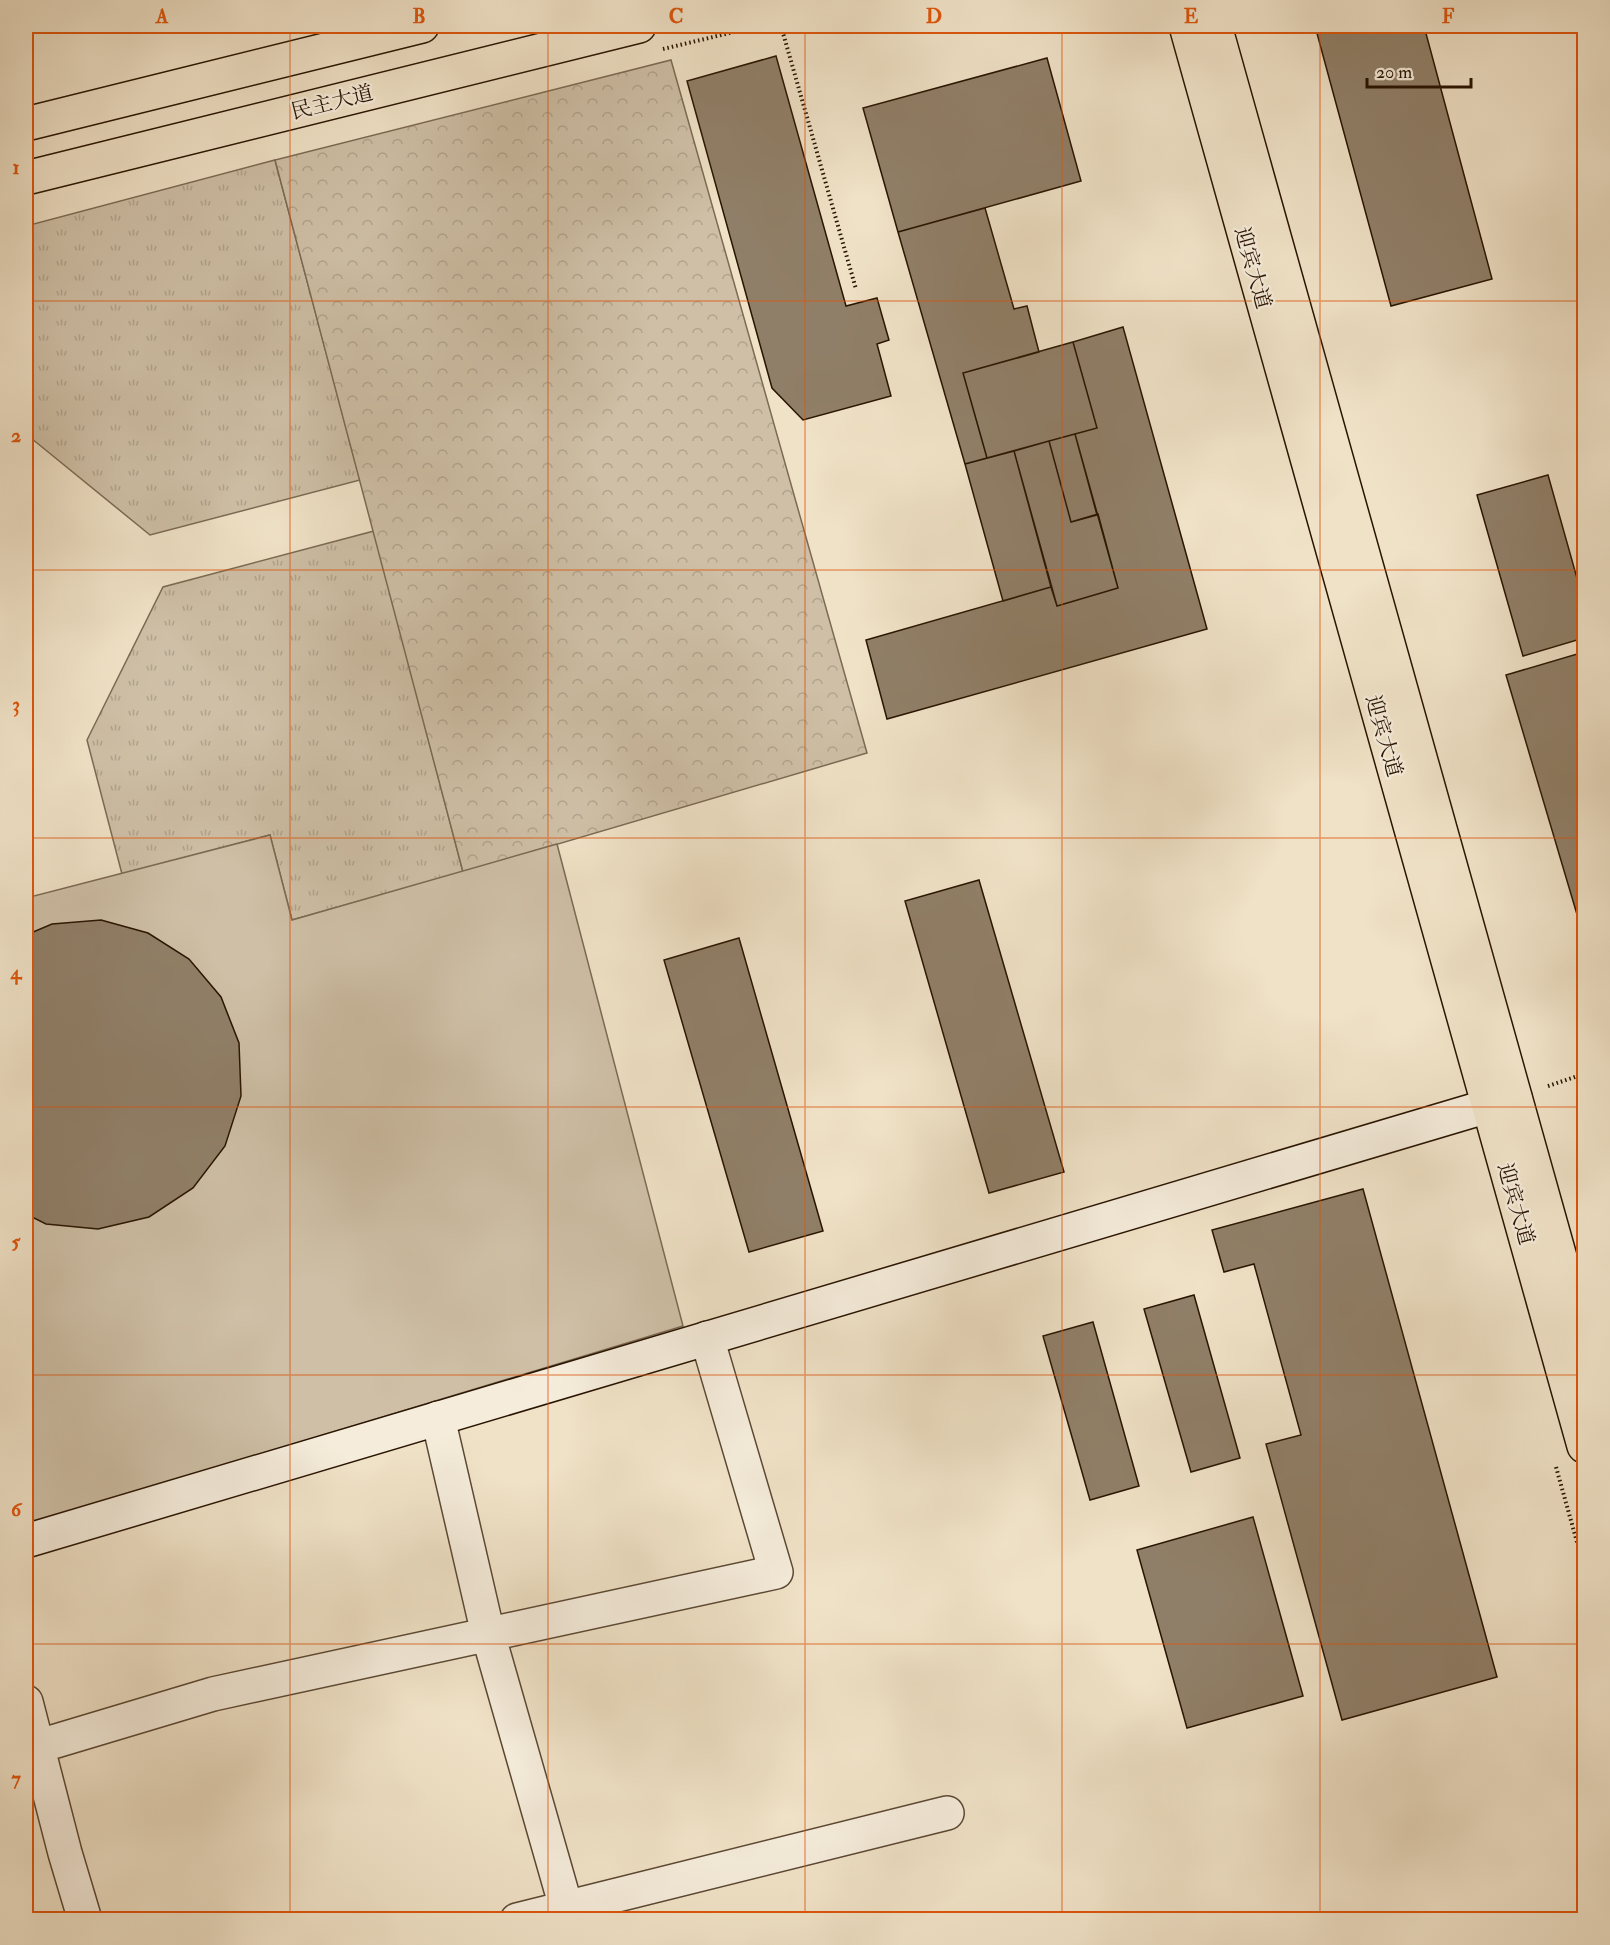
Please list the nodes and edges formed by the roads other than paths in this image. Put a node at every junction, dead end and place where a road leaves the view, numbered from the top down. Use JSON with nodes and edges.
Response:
{"nodes":[{"id":1,"x":422,"y":26,"type":"edge"},
{"id":2,"x":639,"y":26,"type":"edge"},
{"id":3,"x":1186,"y":26,"type":"edge"},
{"id":4,"x":1215,"y":26,"type":"edge"},
{"id":5,"x":26,"y":124,"type":"edge"},
{"id":6,"x":26,"y":178,"type":"edge"},
{"id":7,"x":1502,"y":1102,"type":"junction"},
{"id":8,"x":707,"y":1338,"type":"junction"},
{"id":9,"x":1584,"y":1343,"type":"edge"},
{"id":10,"x":438,"y":1419,"type":"junction"},
{"id":11,"x":1584,"y":1446,"type":"edge"},
{"id":12,"x":26,"y":1541,"type":"edge"},
{"id":13,"x":488,"y":1634,"type":"junction"},
{"id":14,"x":26,"y":1702,"type":"edge"},
{"id":15,"x":26,"y":1750,"type":"edge"},
{"id":16,"x":947,"y":1813,"type":"dead end"},
{"id":17,"x":566,"y":1907,"type":"junction"},
{"id":18,"x":604,"y":1909,"type":"edge"},
{"id":19,"x":85,"y":1920,"type":"edge"},
{"id":20,"x":517,"y":1920,"type":"edge"}],
"edges":[{"from":1,"to":5,"type":"main road"},
{"from":2,"to":6,"type":"main road","name":"民主大道"},
{"from":3,"to":7,"type":"main road","name":"迎宾大道"},
{"from":4,"to":7,"type":"main road","name":"迎宾大道"},
{"from":7,"to":8,"type":"street"},
{"from":7,"to":9,"type":"main road","name":"迎宾大道"},
{"from":7,"to":11,"type":"main road","name":"迎宾大道"},
{"from":8,"to":10,"type":"street"},
{"from":8,"to":13,"type":"street"},
{"from":10,"to":12,"type":"street"},
{"from":10,"to":13,"type":"street"},
{"from":13,"to":15,"type":"street"},
{"from":13,"to":17,"type":"street"},
{"from":14,"to":19,"type":"street"},
{"from":16,"to":18,"type":"street"},
{"from":17,"to":18,"type":"street"},
{"from":17,"to":20,"type":"street"}]}
